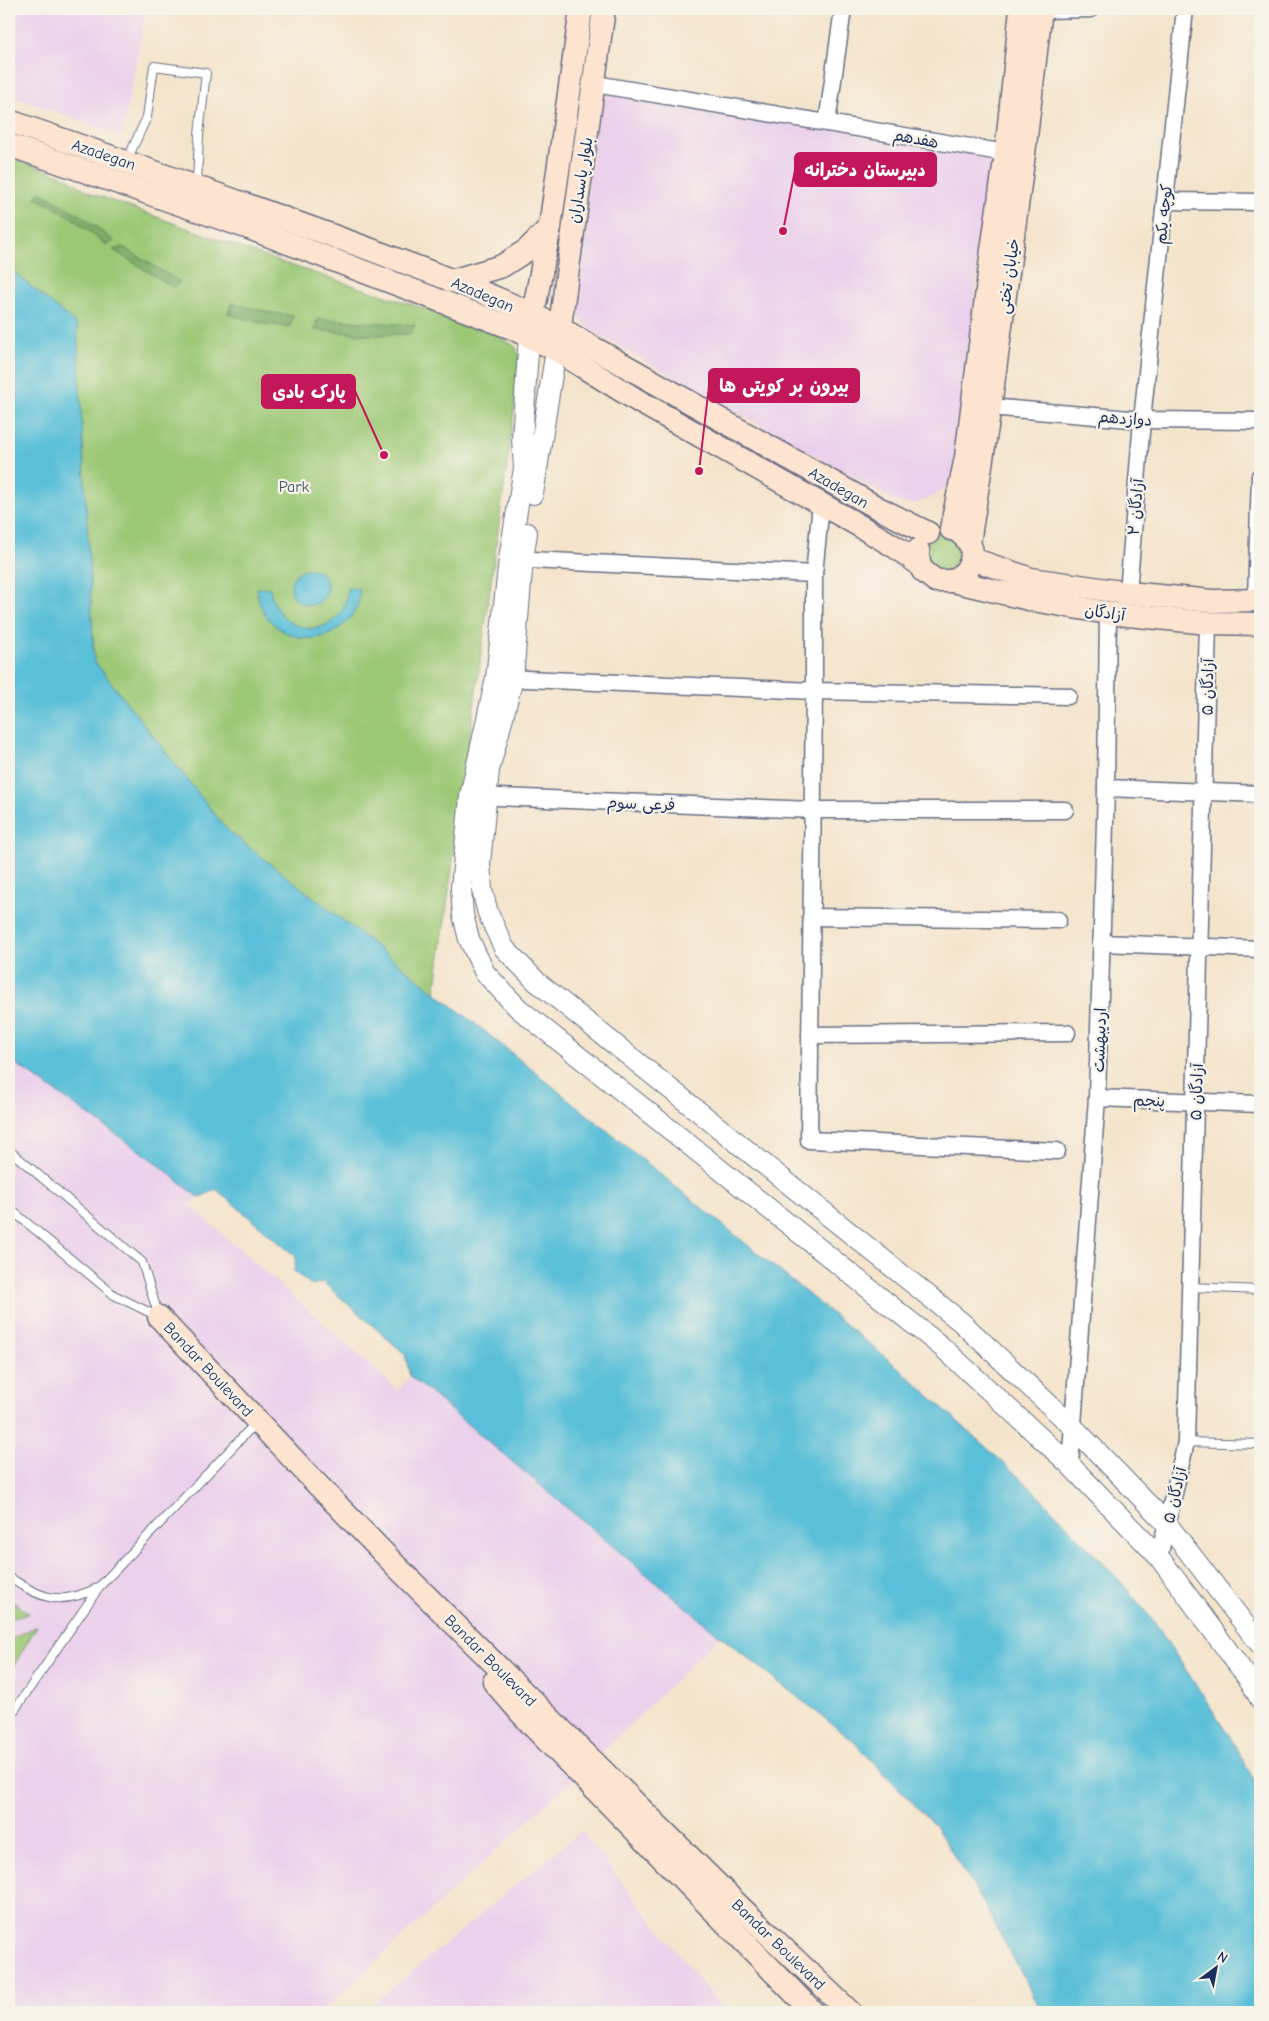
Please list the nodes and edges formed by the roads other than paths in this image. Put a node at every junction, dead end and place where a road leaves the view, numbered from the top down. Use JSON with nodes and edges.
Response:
{"nodes":[{"id":1,"x":581,"y":9,"type":"edge"},
{"id":2,"x":604,"y":9,"type":"edge"},
{"id":3,"x":843,"y":9,"type":"edge"},
{"id":4,"x":1034,"y":9,"type":"edge"},
{"id":5,"x":1091,"y":9,"type":"edge"},
{"id":6,"x":1185,"y":9,"type":"edge"},
{"id":7,"x":595,"y":84,"type":"junction"},
{"id":8,"x":566,"y":115,"type":"junction"},
{"id":9,"x":590,"y":118,"type":"junction"},
{"id":10,"x":9,"y":121,"type":"edge"},
{"id":11,"x":827,"y":123,"type":"junction"},
{"id":12,"x":9,"y":145,"type":"edge"},
{"id":13,"x":1006,"y":153,"type":"junction"},
{"id":14,"x":126,"y":162,"type":"junction"},
{"id":15,"x":196,"y":186,"type":"junction"},
{"id":16,"x":1165,"y":200,"type":"junction"},
{"id":17,"x":1260,"y":202,"type":"edge"},
{"id":18,"x":550,"y":227,"type":"junction"},
{"id":19,"x":451,"y":281,"type":"junction"},
{"id":20,"x":533,"y":315,"type":"junction"},
{"id":21,"x":560,"y":326,"type":"junction"},
{"id":22,"x":529,"y":337,"type":"junction"},
{"id":23,"x":556,"y":350,"type":"junction"},
{"id":24,"x":990,"y":407,"type":"junction"},
{"id":25,"x":1142,"y":420,"type":"junction"},
{"id":26,"x":1260,"y":422,"type":"edge"},
{"id":27,"x":1260,"y":476,"type":"edge"},
{"id":28,"x":821,"y":504,"type":"junction"},
{"id":29,"x":951,"y":529,"type":"junction"},
{"id":30,"x":928,"y":533,"type":"junction"},
{"id":31,"x":971,"y":551,"type":"junction"},
{"id":32,"x":516,"y":559,"type":"junction"},
{"id":33,"x":919,"y":564,"type":"junction"},
{"id":34,"x":814,"y":574,"type":"junction"},
{"id":35,"x":953,"y":581,"type":"junction"},
{"id":36,"x":1128,"y":593,"type":"junction"},
{"id":37,"x":1258,"y":600,"type":"edge"},
{"id":38,"x":1108,"y":613,"type":"junction"},
{"id":39,"x":1208,"y":623,"type":"junction"},
{"id":40,"x":1260,"y":624,"type":"edge"},
{"id":41,"x":505,"y":678,"type":"junction"},
{"id":42,"x":814,"y":691,"type":"junction"},
{"id":43,"x":1068,"y":696,"type":"dead end"},
{"id":44,"x":1106,"y":788,"type":"junction"},
{"id":45,"x":1205,"y":792,"type":"junction"},
{"id":46,"x":1260,"y":794,"type":"edge"},
{"id":47,"x":470,"y":796,"type":"junction"},
{"id":48,"x":813,"y":810,"type":"junction"},
{"id":49,"x":1065,"y":810,"type":"dead end"},
{"id":50,"x":811,"y":917,"type":"junction"},
{"id":51,"x":1058,"y":920,"type":"dead end"},
{"id":52,"x":1101,"y":943,"type":"junction"},
{"id":53,"x":1200,"y":947,"type":"junction"},
{"id":54,"x":1260,"y":948,"type":"edge"},
{"id":55,"x":1067,"y":1033,"type":"dead end"},
{"id":56,"x":810,"y":1035,"type":"junction"},
{"id":57,"x":1097,"y":1098,"type":"junction"},
{"id":58,"x":1196,"y":1102,"type":"junction"},
{"id":59,"x":1260,"y":1104,"type":"edge"},
{"id":60,"x":9,"y":1150,"type":"edge"},
{"id":61,"x":1057,"y":1151,"type":"dead end"},
{"id":62,"x":9,"y":1208,"type":"edge"},
{"id":63,"x":1190,"y":1287,"type":"junction"},
{"id":64,"x":1260,"y":1290,"type":"edge"},
{"id":65,"x":160,"y":1316,"type":"junction"},
{"id":66,"x":1073,"y":1426,"type":"junction"},
{"id":67,"x":250,"y":1429,"type":"junction"},
{"id":68,"x":1186,"y":1442,"type":"junction"},
{"id":69,"x":1260,"y":1444,"type":"edge"},
{"id":70,"x":1070,"y":1465,"type":"junction"},
{"id":71,"x":1167,"y":1524,"type":"junction"},
{"id":72,"x":1159,"y":1557,"type":"junction"},
{"id":73,"x":9,"y":1577,"type":"edge"},
{"id":74,"x":99,"y":1588,"type":"junction"},
{"id":75,"x":1260,"y":1644,"type":"edge"},
{"id":76,"x":1260,"y":1699,"type":"edge"},
{"id":77,"x":9,"y":1718,"type":"edge"},
{"id":78,"x":813,"y":2012,"type":"edge"},
{"id":79,"x":850,"y":2012,"type":"edge"}],
"edges":[{"from":1,"to":8,"type":"main road","name":"بلوار پاسداران"},
{"from":2,"to":7,"type":"main road","name":"بلوار پاسداران"},
{"from":3,"to":11,"type":"street"},
{"from":4,"to":5,"type":"street"},
{"from":4,"to":13,"type":"main road","name":"خیابان تختی"},
{"from":4,"to":24,"type":"main road","name":"خیابان تختی"},
{"from":6,"to":16,"type":"street","name":"کوچه یکم"},
{"from":7,"to":9,"type":"main road","name":"بلوار پاسداران"},
{"from":7,"to":11,"type":"street","name":"هفدهم"},
{"from":8,"to":9,"type":"main road"},
{"from":8,"to":18,"type":"main road","name":"بلوار پاسداران"},
{"from":9,"to":21,"type":"main road","name":"بلوار پاسداران"},
{"from":10,"to":14,"type":"main road","name":"Azadegan"},
{"from":11,"to":13,"type":"street","name":"هفدهم"},
{"from":12,"to":22,"type":"main road","name":"Azadegan"},
{"from":13,"to":29,"type":"main road","name":"خیابان تختی"},
{"from":14,"to":15,"type":"main road","name":"Azadegan"},
{"from":14,"to":15,"type":"lane"},
{"from":15,"to":19,"type":"main road","name":"Azadegan"},
{"from":16,"to":17,"type":"street"},
{"from":16,"to":25,"type":"street","name":"کوچه یکم"},
{"from":18,"to":19,"type":"main road"},
{"from":18,"to":20,"type":"main road","name":"بلوار پاسداران"},
{"from":19,"to":20,"type":"main road","name":"Azadegan"},
{"from":20,"to":21,"type":"main road","name":"Azadegan"},
{"from":20,"to":22,"type":"main road","name":"بلوار پاسداران"},
{"from":21,"to":23,"type":"main road","name":"بلوار پاسداران"},
{"from":21,"to":30,"type":"main road","name":"Azadegan"},
{"from":22,"to":23,"type":"main road","name":"Azadegan"},
{"from":22,"to":32,"type":"street"},
{"from":23,"to":28,"type":"main road","name":"Azadegan"},
{"from":23,"to":32,"type":"street"},
{"from":24,"to":25,"type":"street","name":"دوازدهم"},
{"from":24,"to":31,"type":"main road","name":"خیابان تختی"},
{"from":25,"to":26,"type":"street","name":"دوازدهم"},
{"from":25,"to":36,"type":"street","name":"آزادگان ۲"},
{"from":27,"to":37,"type":"street"},
{"from":28,"to":33,"type":"main road","name":"Azadegan"},
{"from":28,"to":34,"type":"street"},
{"from":29,"to":30,"type":"main road"},
{"from":29,"to":31,"type":"main road"},
{"from":30,"to":33,"type":"main road"},
{"from":31,"to":35,"type":"main road"},
{"from":31,"to":36,"type":"main road","name":"آزادگان"},
{"from":32,"to":34,"type":"street"},
{"from":32,"to":41,"type":"street"},
{"from":33,"to":35,"type":"main road"},
{"from":34,"to":42,"type":"street"},
{"from":35,"to":38,"type":"main road","name":"آزادگان"},
{"from":36,"to":37,"type":"main road","name":"آزادگان"},
{"from":38,"to":39,"type":"main road","name":"آزادگان"},
{"from":38,"to":44,"type":"street","name":"اردیبهشت"},
{"from":39,"to":40,"type":"main road","name":"آزادگان"},
{"from":39,"to":45,"type":"street","name":"آزادگان ۵"},
{"from":41,"to":42,"type":"street"},
{"from":41,"to":47,"type":"street"},
{"from":41,"to":66,"type":"street"},
{"from":42,"to":43,"type":"street"},
{"from":42,"to":48,"type":"street"},
{"from":44,"to":45,"type":"street"},
{"from":44,"to":52,"type":"street","name":"اردیبهشت"},
{"from":45,"to":46,"type":"street"},
{"from":45,"to":53,"type":"street","name":"آزادگان ۵"},
{"from":47,"to":48,"type":"street","name":"فرعی سوم"},
{"from":47,"to":70,"type":"street"},
{"from":48,"to":49,"type":"street","name":"فرعی سوم"},
{"from":48,"to":50,"type":"street"},
{"from":50,"to":51,"type":"street"},
{"from":50,"to":56,"type":"street"},
{"from":52,"to":53,"type":"street"},
{"from":52,"to":57,"type":"street","name":"اردیبهشت"},
{"from":53,"to":54,"type":"street"},
{"from":53,"to":58,"type":"street","name":"آزادگان ۵"},
{"from":55,"to":56,"type":"street"},
{"from":56,"to":61,"type":"street"},
{"from":57,"to":58,"type":"street","name":"پنجم"},
{"from":57,"to":66,"type":"street","name":"اردیبهشت"},
{"from":58,"to":59,"type":"street","name":"پنجم"},
{"from":58,"to":63,"type":"street","name":"آزادگان ۵"},
{"from":60,"to":65,"type":"lane"},
{"from":62,"to":65,"type":"lane"},
{"from":63,"to":64,"type":"lane"},
{"from":63,"to":68,"type":"street","name":"آزادگان ۵"},
{"from":65,"to":67,"type":"main road","name":"Bandar Boulevard"},
{"from":65,"to":79,"type":"main road","name":"Bandar Boulevard"},
{"from":66,"to":70,"type":"street","name":"اردیبهشت"},
{"from":66,"to":71,"type":"street"},
{"from":67,"to":74,"type":"lane"},
{"from":67,"to":78,"type":"main road","name":"Bandar Boulevard"},
{"from":68,"to":69,"type":"lane"},
{"from":68,"to":71,"type":"street","name":"آزادگان ۵"},
{"from":70,"to":72,"type":"street"},
{"from":71,"to":72,"type":"street","name":"آزادگان ۵"},
{"from":71,"to":75,"type":"street"},
{"from":72,"to":76,"type":"street"},
{"from":73,"to":74,"type":"lane"},
{"from":74,"to":77,"type":"lane"}]}
